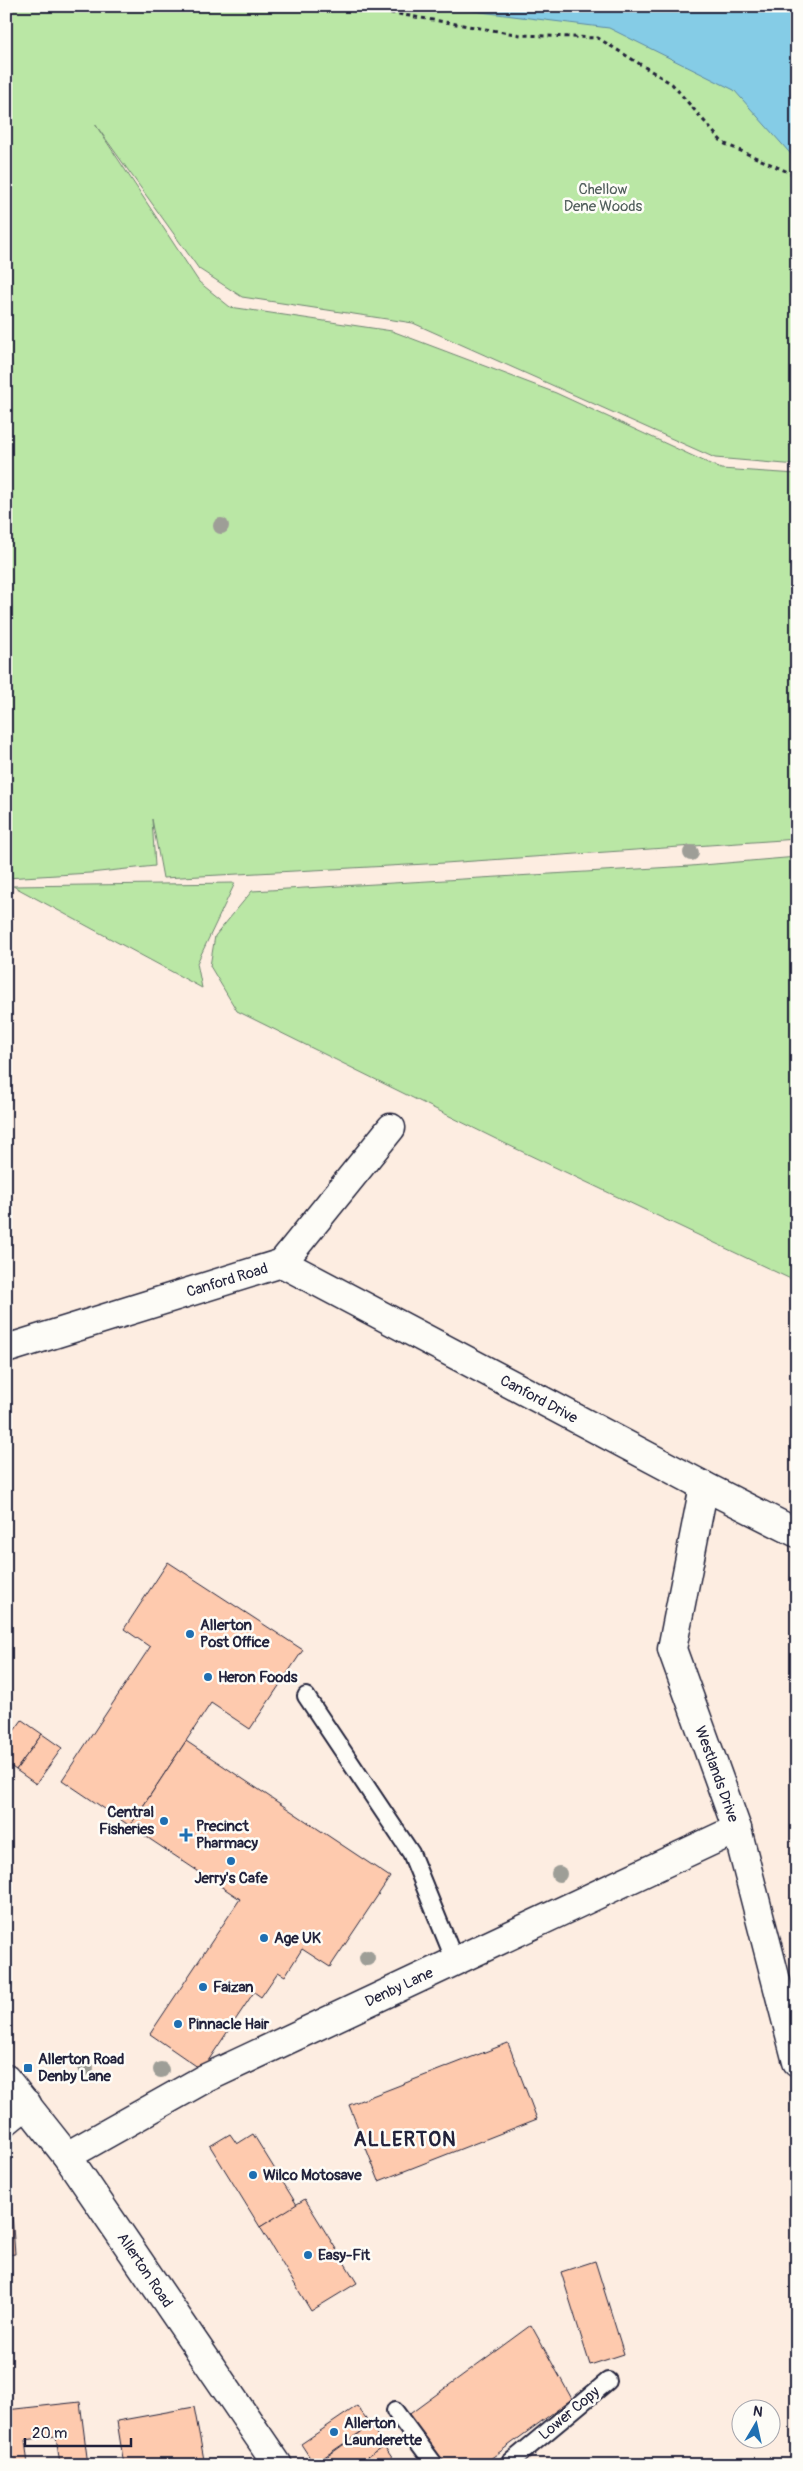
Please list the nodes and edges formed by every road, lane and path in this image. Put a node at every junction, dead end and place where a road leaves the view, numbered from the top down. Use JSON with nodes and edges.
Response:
{"nodes":[{"id":1,"x":351,"y":6,"type":"edge"},
{"id":2,"x":797,"y":176,"type":"edge"},
{"id":3,"x":391,"y":1128,"type":"dead end"},
{"id":4,"x":282,"y":1263,"type":"junction"},
{"id":5,"x":6,"y":1348,"type":"edge"},
{"id":6,"x":704,"y":1486,"type":"junction"},
{"id":7,"x":797,"y":1533,"type":"edge"},
{"id":8,"x":306,"y":1696,"type":"dead end"},
{"id":9,"x":737,"y":1828,"type":"junction"},
{"id":10,"x":455,"y":1961,"type":"junction"},
{"id":11,"x":797,"y":2062,"type":"edge"},
{"id":12,"x":6,"y":2080,"type":"edge"},
{"id":13,"x":17,"y":2113,"type":"edge"},
{"id":14,"x":67,"y":2156,"type":"junction"},
{"id":15,"x":608,"y":2381,"type":"dead end"},
{"id":16,"x":395,"y":2411,"type":"dead end"},
{"id":17,"x":278,"y":2465,"type":"edge"},
{"id":18,"x":435,"y":2465,"type":"edge"},
{"id":19,"x":507,"y":2465,"type":"edge"}],
"edges":[{"from":1,"to":2,"type":"path"},
{"from":3,"to":4,"type":"street","name":"Canford Road"},
{"from":4,"to":5,"type":"street","name":"Canford Road"},
{"from":4,"to":6,"type":"street","name":"Canford Drive"},
{"from":6,"to":7,"type":"street","name":"Canford Drive"},
{"from":6,"to":9,"type":"street","name":"Westlands Drive"},
{"from":8,"to":10,"type":"lane"},
{"from":9,"to":10,"type":"street","name":"Denby Lane"},
{"from":9,"to":11,"type":"street","name":"Westlands Drive"},
{"from":10,"to":14,"type":"street","name":"Denby Lane"},
{"from":12,"to":13,"type":"street","name":"Allerton Road"},
{"from":13,"to":14,"type":"street","name":"Allerton Road"},
{"from":14,"to":17,"type":"street","name":"Allerton Road"},
{"from":15,"to":19,"type":"lane","name":"Lower Copy"},
{"from":16,"to":18,"type":"lane"}]}
